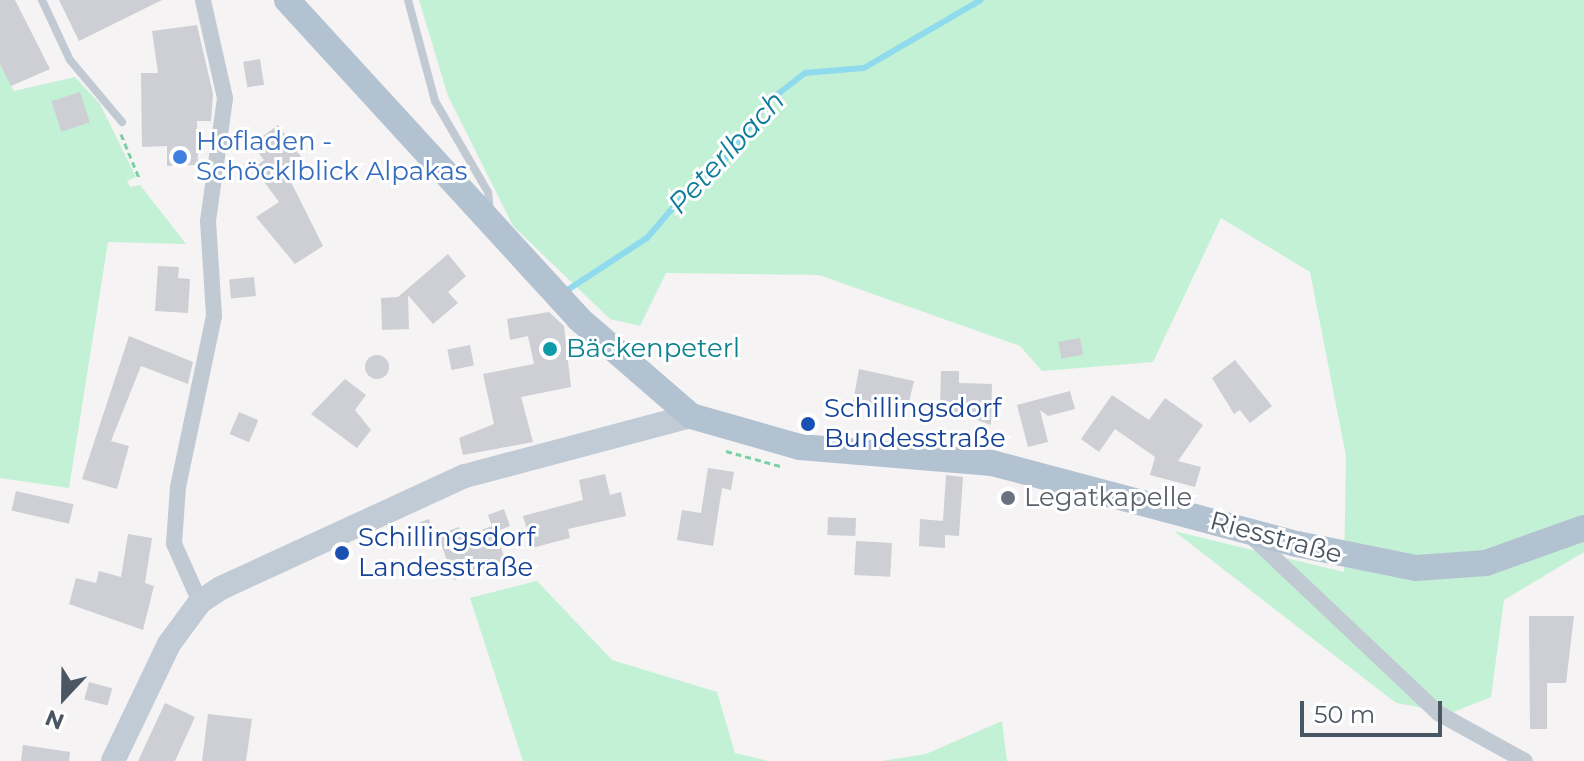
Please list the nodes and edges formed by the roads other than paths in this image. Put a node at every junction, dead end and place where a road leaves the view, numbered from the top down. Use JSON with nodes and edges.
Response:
{"nodes":[{"id":1,"x":42,"y":0,"type":"edge"},
{"id":2,"x":203,"y":0,"type":"edge"},
{"id":3,"x":287,"y":0,"type":"edge"},
{"id":4,"x":408,"y":0,"type":"edge"},
{"id":5,"x":122,"y":122,"type":"dead end"},
{"id":6,"x":492,"y":227,"type":"junction"},
{"id":7,"x":691,"y":416,"type":"junction"},
{"id":8,"x":1584,"y":528,"type":"edge"},
{"id":9,"x":1243,"y":529,"type":"junction"},
{"id":10,"x":200,"y":602,"type":"junction"},
{"id":11,"x":113,"y":761,"type":"edge"},
{"id":12,"x":1525,"y":761,"type":"edge"}],
"edges":[{"from":1,"to":5,"type":"lane"},
{"from":2,"to":10,"type":"street"},
{"from":3,"to":6,"type":"main road","name":"Riesstraße"},
{"from":4,"to":6,"type":"lane"},
{"from":6,"to":7,"type":"main road","name":"Riesstraße"},
{"from":7,"to":9,"type":"main road","name":"Riesstraße"},
{"from":7,"to":10,"type":"street"},
{"from":8,"to":9,"type":"main road","name":"Riesstraße"},
{"from":9,"to":12,"type":"street"},
{"from":10,"to":11,"type":"street"}]}
